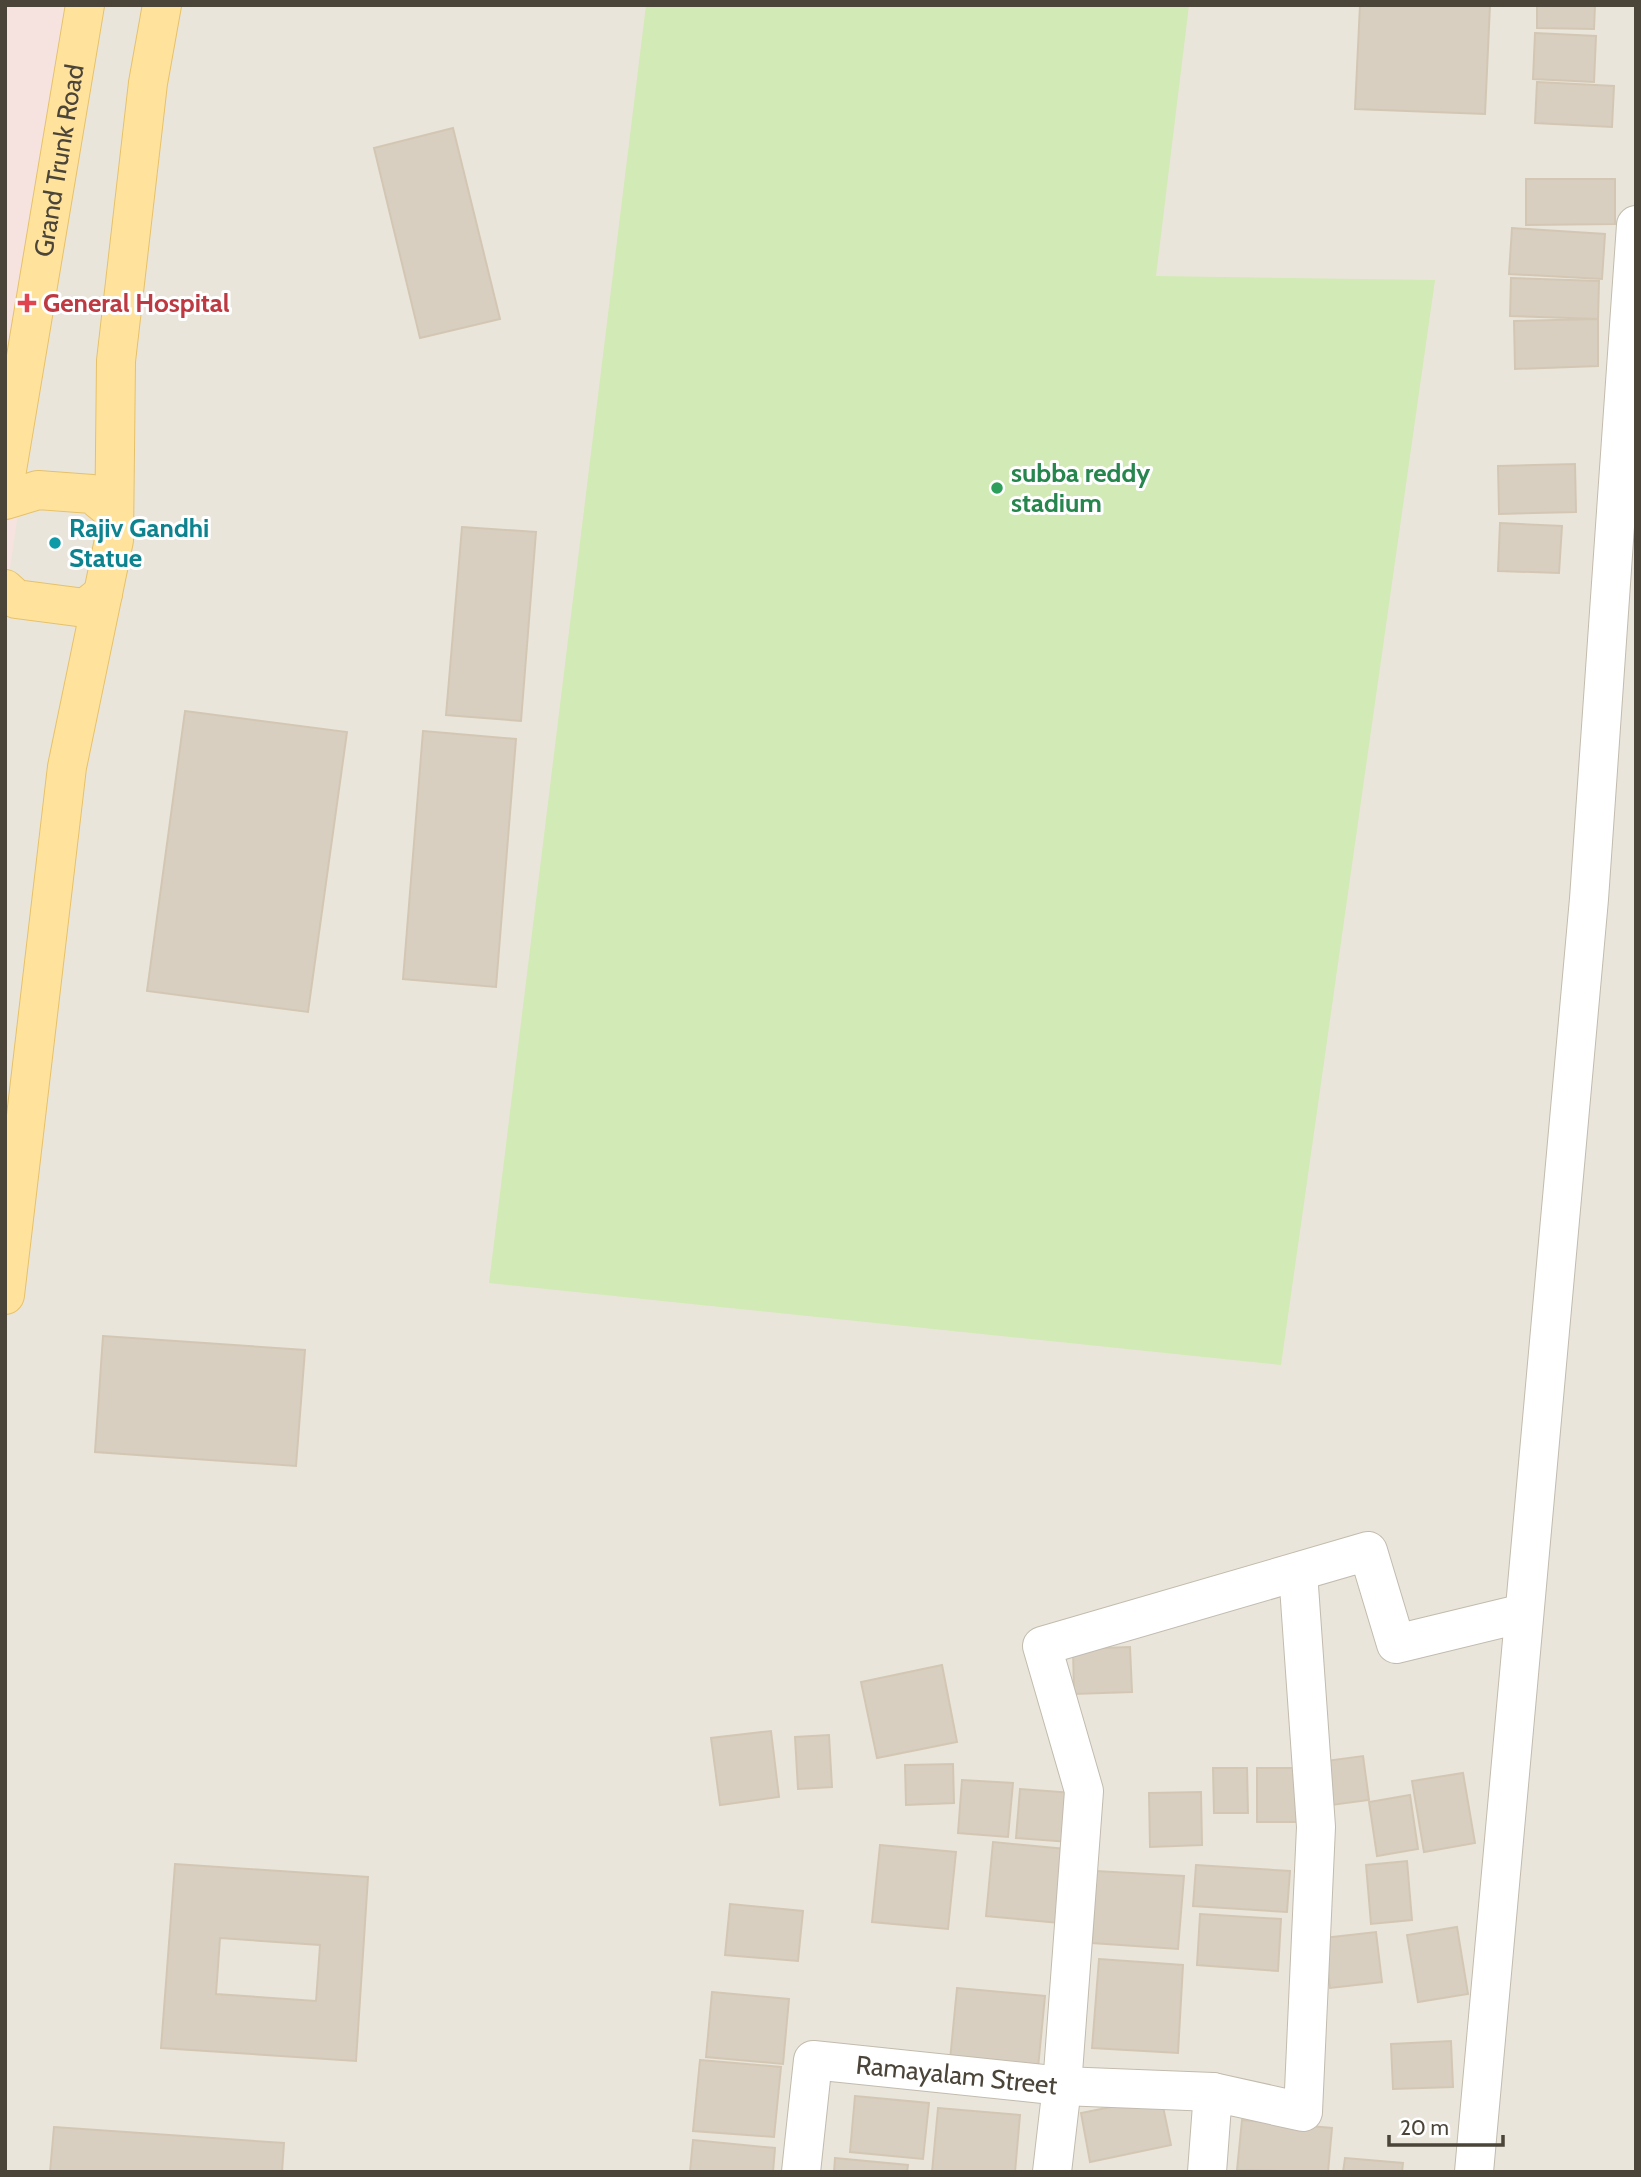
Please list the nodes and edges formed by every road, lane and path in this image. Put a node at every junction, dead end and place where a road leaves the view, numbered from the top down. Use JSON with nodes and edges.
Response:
{"nodes":[{"id":1,"x":85,"y":5,"type":"edge"},
{"id":2,"x":162,"y":5,"type":"edge"},
{"id":3,"x":1636,"y":225,"type":"edge"},
{"id":4,"x":7,"y":465,"type":"edge"},
{"id":5,"x":5,"y":500,"type":"edge"},
{"id":6,"x":114,"y":512,"type":"junction"},
{"id":7,"x":5,"y":589,"type":"edge"},
{"id":8,"x":103,"y":594,"type":"junction"},
{"id":9,"x":5,"y":1295,"type":"edge"},
{"id":10,"x":1298,"y":1572,"type":"junction"},
{"id":11,"x":1524,"y":1613,"type":"junction"},
{"id":12,"x":1062,"y":2086,"type":"junction"},
{"id":13,"x":1213,"y":2092,"type":"junction"},
{"id":14,"x":801,"y":2172,"type":"edge"},
{"id":15,"x":1052,"y":2172,"type":"edge"},
{"id":16,"x":1208,"y":2172,"type":"edge"},
{"id":17,"x":1474,"y":2172,"type":"edge"}],
"edges":[{"from":1,"to":4,"type":"main road","name":"Grand Trunk Road"},
{"from":2,"to":6,"type":"main road"},
{"from":3,"to":11,"type":"street"},
{"from":5,"to":6,"type":"main road"},
{"from":6,"to":8,"type":"main road"},
{"from":7,"to":8,"type":"main road"},
{"from":8,"to":9,"type":"main road"},
{"from":10,"to":11,"type":"street"},
{"from":10,"to":12,"type":"street"},
{"from":10,"to":13,"type":"street","name":"Ramayalam Street"},
{"from":11,"to":17,"type":"street"},
{"from":12,"to":13,"type":"street","name":"Ramayalam Street"},
{"from":12,"to":14,"type":"street","name":"Ramayalam Street"},
{"from":12,"to":15,"type":"street"},
{"from":13,"to":16,"type":"street"}]}
